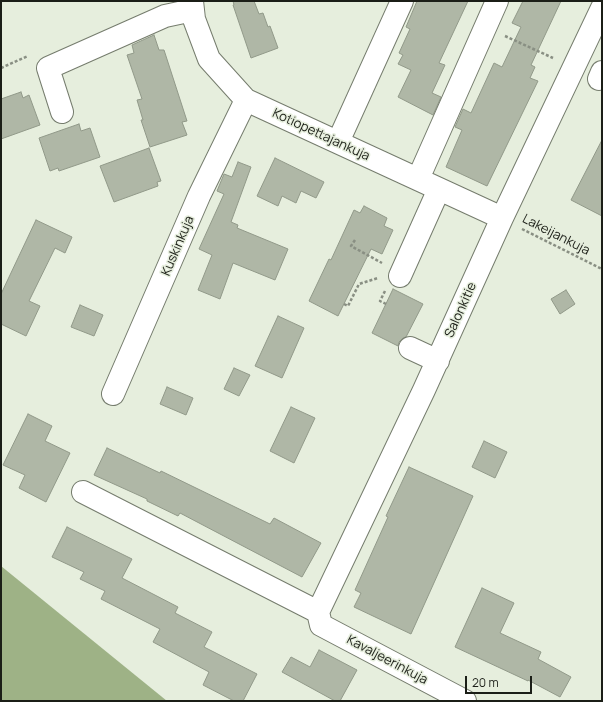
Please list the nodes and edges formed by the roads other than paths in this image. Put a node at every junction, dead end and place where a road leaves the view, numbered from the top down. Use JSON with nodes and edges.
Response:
{"nodes":[{"id":1,"x":402,"y":1,"type":"edge"},
{"id":2,"x":497,"y":1,"type":"edge"},
{"id":3,"x":192,"y":6,"type":"edge"},
{"id":4,"x":602,"y":8,"type":"edge"},
{"id":5,"x":246,"y":100,"type":"junction"},
{"id":6,"x":62,"y":112,"type":"dead end"},
{"id":7,"x":338,"y":142,"type":"junction"},
{"id":8,"x":418,"y":179,"type":"junction"},
{"id":9,"x":439,"y":189,"type":"junction"},
{"id":10,"x":502,"y":218,"type":"junction"},
{"id":11,"x":401,"y":274,"type":"road end"},
{"id":12,"x":410,"y":348,"type":"dead end"},
{"id":13,"x":438,"y":361,"type":"junction"},
{"id":14,"x":114,"y":394,"type":"dead end"},
{"id":15,"x":83,"y":492,"type":"dead end"},
{"id":16,"x":318,"y":612,"type":"junction"},
{"id":17,"x":465,"y":701,"type":"edge"}],
"edges":[{"from":1,"to":7,"type":"street"},
{"from":2,"to":8,"type":"street"},
{"from":3,"to":5,"type":"street","name":"Kotiopettajankuja"},
{"from":3,"to":6,"type":"street"},
{"from":4,"to":10,"type":"street","name":"Salonkitie"},
{"from":5,"to":7,"type":"street","name":"Kotiopettajankuja"},
{"from":5,"to":14,"type":"street","name":"Kuskinkuja"},
{"from":7,"to":8,"type":"street","name":"Kotiopettajankuja"},
{"from":8,"to":9,"type":"street","name":"Kotiopettajankuja"},
{"from":9,"to":10,"type":"street","name":"Kotiopettajankuja"},
{"from":9,"to":11,"type":"street"},
{"from":10,"to":13,"type":"street","name":"Salonkitie"},
{"from":12,"to":13,"type":"street"},
{"from":13,"to":16,"type":"street","name":"Salonkitie"},
{"from":15,"to":16,"type":"street"},
{"from":16,"to":17,"type":"street","name":"Kavaljeerinkuja"}]}
